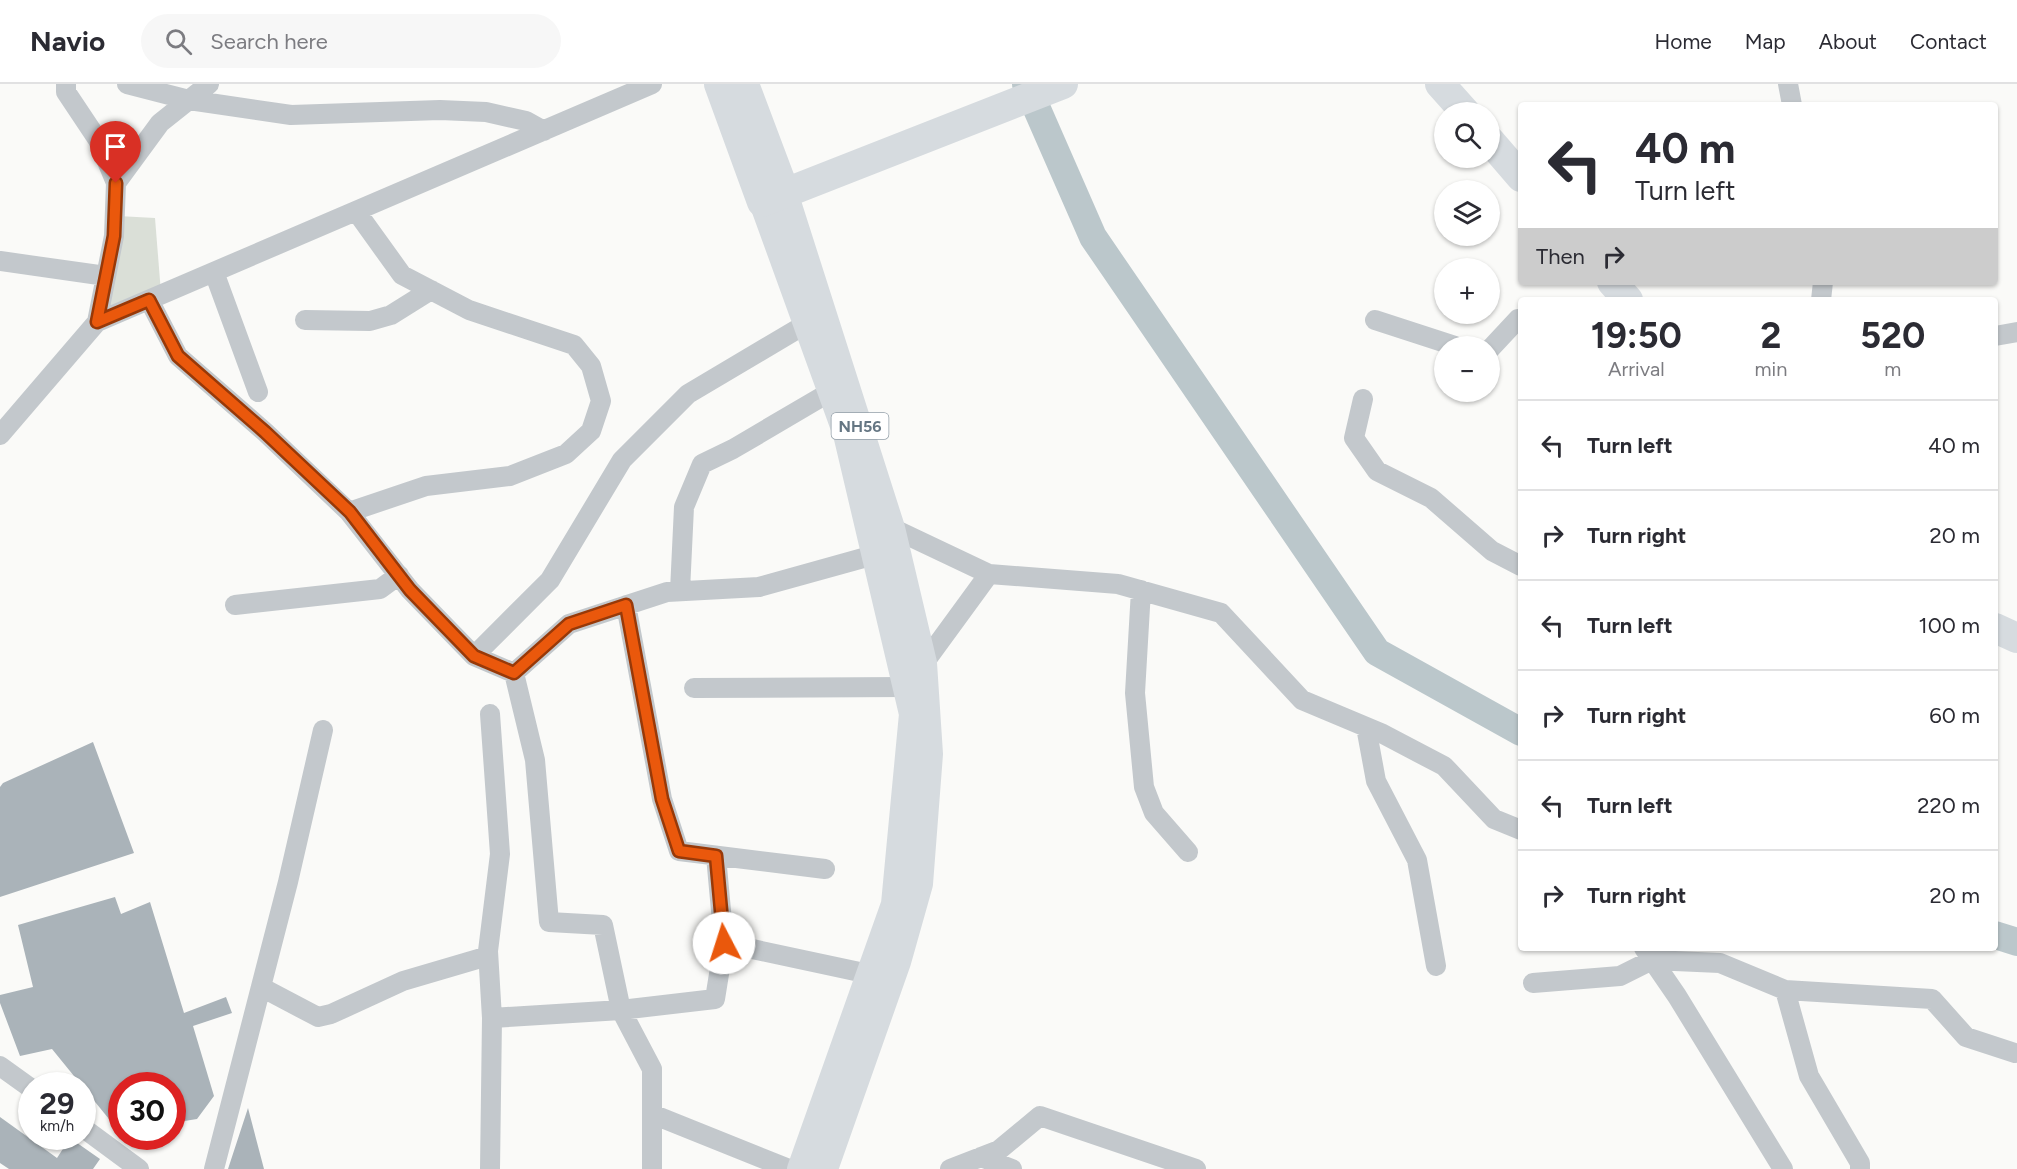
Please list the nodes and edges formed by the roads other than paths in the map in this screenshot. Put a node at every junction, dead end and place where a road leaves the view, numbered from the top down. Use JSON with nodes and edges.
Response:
{"nodes":[{"id":1,"x":66,"y":84,"type":"edge"},
{"id":2,"x":127,"y":84,"type":"edge"},
{"id":3,"x":209,"y":84,"type":"edge"},
{"id":4,"x":652,"y":84,"type":"edge"},
{"id":5,"x":719,"y":84,"type":"edge"},
{"id":6,"x":744,"y":84,"type":"edge"},
{"id":7,"x":1063,"y":84,"type":"edge"},
{"id":8,"x":1440,"y":84,"type":"edge"},
{"id":9,"x":1788,"y":84,"type":"edge"},
{"id":10,"x":622,"y":89,"type":"edge"},
{"id":11,"x":189,"y":100,"type":"junction"},
{"id":12,"x":1456,"y":102,"type":"edge"},
{"id":13,"x":1791,"y":102,"type":"edge"},
{"id":14,"x":544,"y":130,"type":"junction"},
{"id":15,"x":1500,"y":153,"type":"edge"},
{"id":16,"x":1518,"y":174,"type":"edge"},
{"id":17,"x":116,"y":183,"type":"junction"},
{"id":18,"x":773,"y":197,"type":"junction"},
{"id":19,"x":356,"y":212,"type":"junction"},
{"id":20,"x":0,"y":261,"type":"edge"},
{"id":21,"x":214,"y":272,"type":"junction"},
{"id":22,"x":106,"y":276,"type":"junction"},
{"id":23,"x":1615,"y":285,"type":"edge"},
{"id":24,"x":431,"y":290,"type":"junction"},
{"id":25,"x":1625,"y":297,"type":"edge"},
{"id":26,"x":149,"y":300,"type":"junction"},
{"id":27,"x":802,"y":312,"type":"junction"},
{"id":28,"x":1518,"y":319,"type":"edge"},
{"id":29,"x":305,"y":320,"type":"dead end"},
{"id":30,"x":1375,"y":320,"type":"dead end"},
{"id":31,"x":97,"y":322,"type":"junction"},
{"id":32,"x":2017,"y":332,"type":"edge"},
{"id":33,"x":1998,"y":335,"type":"edge"},
{"id":34,"x":1500,"y":338,"type":"edge"},
{"id":35,"x":1434,"y":339,"type":"edge"},
{"id":36,"x":258,"y":392,"type":"dead end"},
{"id":37,"x":830,"y":392,"type":"junction"},
{"id":38,"x":1363,"y":399,"type":"dead end"},
{"id":39,"x":0,"y":435,"type":"edge"},
{"id":40,"x":350,"y":512,"type":"junction"},
{"id":41,"x":892,"y":528,"type":"junction"},
{"id":42,"x":874,"y":555,"type":"junction"},
{"id":43,"x":1518,"y":564,"type":"edge"},
{"id":44,"x":989,"y":574,"type":"junction"},
{"id":45,"x":399,"y":575,"type":"junction"},
{"id":46,"x":1141,"y":590,"type":"junction"},
{"id":47,"x":680,"y":591,"type":"junction"},
{"id":48,"x":235,"y":605,"type":"dead end"},
{"id":49,"x":626,"y":605,"type":"junction"},
{"id":50,"x":1998,"y":629,"type":"edge"},
{"id":51,"x":2017,"y":638,"type":"edge"},
{"id":52,"x":474,"y":656,"type":"junction"},
{"id":53,"x":924,"y":663,"type":"junction"},
{"id":54,"x":514,"y":673,"type":"junction"},
{"id":55,"x":906,"y":687,"type":"junction"},
{"id":56,"x":694,"y":688,"type":"dead end"},
{"id":57,"x":490,"y":714,"type":"dead end"},
{"id":58,"x":1366,"y":727,"type":"junction"},
{"id":59,"x":323,"y":730,"type":"dead end"},
{"id":60,"x":1518,"y":829,"type":"edge"},
{"id":61,"x":1188,"y":852,"type":"dead end"},
{"id":62,"x":716,"y":856,"type":"junction"},
{"id":63,"x":825,"y":869,"type":"dead end"},
{"id":64,"x":724,"y":943,"type":"junction"},
{"id":65,"x":1648,"y":954,"type":"edge"},
{"id":66,"x":488,"y":956,"type":"junction"},
{"id":67,"x":1436,"y":966,"type":"dead end"},
{"id":68,"x":869,"y":974,"type":"junction"},
{"id":69,"x":1533,"y":983,"type":"dead end"},
{"id":70,"x":261,"y":987,"type":"junction"},
{"id":71,"x":1785,"y":990,"type":"junction"},
{"id":72,"x":621,"y":1010,"type":"junction"},
{"id":73,"x":492,"y":1018,"type":"junction"},
{"id":74,"x":2015,"y":1053,"type":"dead end"},
{"id":75,"x":0,"y":1066,"type":"edge"},
{"id":76,"x":18,"y":1079,"type":"edge"},
{"id":77,"x":652,"y":1114,"type":"junction"},
{"id":78,"x":96,"y":1137,"type":"edge"},
{"id":79,"x":981,"y":1157,"type":"junction"},
{"id":80,"x":139,"y":1169,"type":"edge"},
{"id":81,"x":214,"y":1169,"type":"edge"},
{"id":82,"x":490,"y":1169,"type":"edge"},
{"id":83,"x":652,"y":1169,"type":"edge"},
{"id":84,"x":789,"y":1169,"type":"edge"},
{"id":85,"x":800,"y":1169,"type":"edge"},
{"id":86,"x":825,"y":1169,"type":"edge"},
{"id":87,"x":950,"y":1169,"type":"edge"},
{"id":88,"x":1012,"y":1169,"type":"edge"},
{"id":89,"x":1196,"y":1169,"type":"edge"},
{"id":90,"x":1783,"y":1169,"type":"edge"},
{"id":91,"x":1860,"y":1169,"type":"edge"}],
"edges":[{"from":1,"to":17,"type":"street"},
{"from":2,"to":11,"type":"street"},
{"from":3,"to":11,"type":"street"},
{"from":4,"to":10,"type":"street"},
{"from":5,"to":18,"type":"highway","number":"NH56"},
{"from":6,"to":18,"type":"highway","number":"NH56"},
{"from":7,"to":18,"type":"highway"},
{"from":8,"to":12,"type":"highway"},
{"from":9,"to":13,"type":"street"},
{"from":10,"to":14,"type":"street"},
{"from":11,"to":14,"type":"street"},
{"from":11,"to":17,"type":"street"},
{"from":14,"to":19,"type":"street"},
{"from":15,"to":16,"type":"highway"},
{"from":17,"to":22,"type":"street"},
{"from":18,"to":27,"type":"main road"},
{"from":18,"to":41,"type":"main road","number":"NH56"},
{"from":19,"to":21,"type":"street"},
{"from":19,"to":24,"type":"street"},
{"from":20,"to":22,"type":"street"},
{"from":21,"to":26,"type":"street"},
{"from":21,"to":36,"type":"street"},
{"from":22,"to":31,"type":"street"},
{"from":23,"to":25,"type":"highway"},
{"from":24,"to":29,"type":"street"},
{"from":24,"to":40,"type":"street"},
{"from":26,"to":31,"type":"street"},
{"from":26,"to":40,"type":"street"},
{"from":27,"to":37,"type":"main road"},
{"from":27,"to":52,"type":"street"},
{"from":28,"to":34,"type":"street"},
{"from":30,"to":35,"type":"street"},
{"from":31,"to":39,"type":"street"},
{"from":32,"to":33,"type":"street"},
{"from":37,"to":42,"type":"main road"},
{"from":37,"to":47,"type":"street"},
{"from":38,"to":43,"type":"street"},
{"from":40,"to":45,"type":"street"},
{"from":41,"to":44,"type":"street"},
{"from":41,"to":53,"type":"main road","number":"NH56"},
{"from":42,"to":47,"type":"street"},
{"from":42,"to":55,"type":"main road"},
{"from":44,"to":46,"type":"street"},
{"from":44,"to":53,"type":"street"},
{"from":45,"to":48,"type":"street"},
{"from":45,"to":52,"type":"street"},
{"from":46,"to":58,"type":"street"},
{"from":46,"to":61,"type":"street"},
{"from":47,"to":49,"type":"street"},
{"from":49,"to":54,"type":"street"},
{"from":49,"to":62,"type":"street"},
{"from":50,"to":51,"type":"highway"},
{"from":52,"to":54,"type":"street"},
{"from":53,"to":86,"type":"main road"},
{"from":54,"to":72,"type":"street"},
{"from":55,"to":56,"type":"street"},
{"from":55,"to":68,"type":"main road"},
{"from":57,"to":66,"type":"street"},
{"from":58,"to":60,"type":"street"},
{"from":58,"to":67,"type":"street"},
{"from":59,"to":70,"type":"street"},
{"from":62,"to":63,"type":"street"},
{"from":62,"to":64,"type":"street"},
{"from":64,"to":68,"type":"street"},
{"from":64,"to":72,"type":"street"},
{"from":65,"to":69,"type":"street"},
{"from":65,"to":71,"type":"street"},
{"from":65,"to":90,"type":"street"},
{"from":66,"to":70,"type":"street"},
{"from":66,"to":73,"type":"street"},
{"from":68,"to":85,"type":"main road"},
{"from":70,"to":81,"type":"street"},
{"from":71,"to":74,"type":"street"},
{"from":71,"to":91,"type":"street"},
{"from":72,"to":73,"type":"street"},
{"from":72,"to":77,"type":"street"},
{"from":73,"to":82,"type":"street"},
{"from":75,"to":76,"type":"street"},
{"from":77,"to":83,"type":"street"},
{"from":77,"to":84,"type":"street"},
{"from":78,"to":80,"type":"street"},
{"from":79,"to":87,"type":"street"},
{"from":79,"to":88,"type":"street"},
{"from":79,"to":89,"type":"street"}]}
